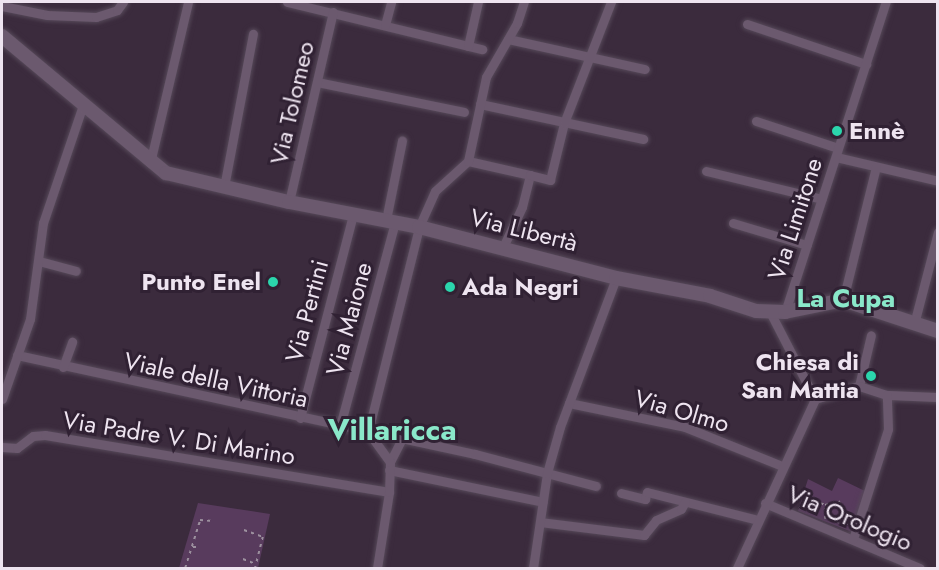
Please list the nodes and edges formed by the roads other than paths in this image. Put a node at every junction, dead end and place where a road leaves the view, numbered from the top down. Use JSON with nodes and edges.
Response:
{"nodes":[{"id":1,"x":123,"y":2,"type":"edge"},
{"id":2,"x":188,"y":2,"type":"edge"},
{"id":3,"x":287,"y":2,"type":"edge"},
{"id":4,"x":391,"y":2,"type":"edge"},
{"id":5,"x":478,"y":2,"type":"edge"},
{"id":6,"x":524,"y":2,"type":"edge"},
{"id":7,"x":611,"y":2,"type":"edge"},
{"id":8,"x":886,"y":2,"type":"edge"},
{"id":9,"x":2,"y":6,"type":"edge"},
{"id":10,"x":333,"y":12,"type":"junction"},
{"id":11,"x":747,"y":24,"type":"dead end"},
{"id":12,"x":385,"y":25,"type":"junction"},
{"id":13,"x":254,"y":34,"type":"dead end"},
{"id":14,"x":2,"y":36,"type":"edge"},
{"id":15,"x":508,"y":39,"type":"junction"},
{"id":16,"x":468,"y":46,"type":"junction"},
{"id":17,"x":482,"y":49,"type":"dead end"},
{"id":18,"x":587,"y":57,"type":"junction"},
{"id":19,"x":866,"y":64,"type":"junction"},
{"id":20,"x":645,"y":69,"type":"dead end"},
{"id":21,"x":317,"y":82,"type":"junction"},
{"id":22,"x":480,"y":104,"type":"junction"},
{"id":23,"x":83,"y":105,"type":"junction"},
{"id":24,"x":464,"y":112,"type":"dead end"},
{"id":25,"x":756,"y":121,"type":"dead end"},
{"id":26,"x":564,"y":123,"type":"junction"},
{"id":27,"x":643,"y":139,"type":"dead end"},
{"id":28,"x":402,"y":141,"type":"dead end"},
{"id":29,"x":837,"y":153,"type":"junction"},
{"id":30,"x":468,"y":161,"type":"junction"},
{"id":31,"x":150,"y":163,"type":"junction"},
{"id":32,"x":876,"y":166,"type":"junction"},
{"id":33,"x":706,"y":171,"type":"dead end"},
{"id":34,"x":530,"y":175,"type":"junction"},
{"id":35,"x":938,"y":181,"type":"edge"},
{"id":36,"x":224,"y":187,"type":"junction"},
{"id":37,"x":822,"y":199,"type":"junction"},
{"id":38,"x":289,"y":202,"type":"junction"},
{"id":39,"x":353,"y":214,"type":"junction"},
{"id":40,"x":390,"y":221,"type":"junction"},
{"id":41,"x":733,"y":223,"type":"dead end"},
{"id":42,"x":419,"y":227,"type":"junction"},
{"id":43,"x":938,"y":232,"type":"edge"},
{"id":44,"x":807,"y":245,"type":"junction"},
{"id":45,"x":503,"y":247,"type":"junction"},
{"id":46,"x":39,"y":261,"type":"junction"},
{"id":47,"x":76,"y":271,"type":"dead end"},
{"id":48,"x":616,"y":278,"type":"junction"},
{"id":49,"x":843,"y":300,"type":"junction"},
{"id":50,"x":778,"y":312,"type":"junction"},
{"id":51,"x":914,"y":324,"type":"junction"},
{"id":52,"x":938,"y":331,"type":"edge"},
{"id":53,"x":871,"y":335,"type":"dead end"},
{"id":54,"x":72,"y":342,"type":"dead end"},
{"id":55,"x":17,"y":355,"type":"junction"},
{"id":56,"x":63,"y":367,"type":"junction"},
{"id":57,"x":859,"y":386,"type":"junction"},
{"id":58,"x":887,"y":395,"type":"junction"},
{"id":59,"x":937,"y":395,"type":"edge"},
{"id":60,"x":2,"y":399,"type":"edge"},
{"id":61,"x":815,"y":399,"type":"junction"},
{"id":62,"x":569,"y":403,"type":"junction"},
{"id":63,"x":300,"y":418,"type":"junction"},
{"id":64,"x":340,"y":426,"type":"junction"},
{"id":65,"x":368,"y":432,"type":"junction"},
{"id":66,"x":401,"y":440,"type":"junction"},
{"id":67,"x":2,"y":447,"type":"edge"},
{"id":68,"x":389,"y":466,"type":"junction"},
{"id":69,"x":782,"y":466,"type":"junction"},
{"id":70,"x":547,"y":473,"type":"junction"},
{"id":71,"x":596,"y":486,"type":"dead end"},
{"id":72,"x":389,"y":492,"type":"junction"},
{"id":73,"x":621,"y":493,"type":"dead end"},
{"id":74,"x":685,"y":501,"type":"junction"},
{"id":75,"x":543,"y":502,"type":"junction"},
{"id":76,"x":765,"y":503,"type":"junction"},
{"id":77,"x":758,"y":520,"type":"junction"},
{"id":78,"x":540,"y":522,"type":"junction"},
{"id":79,"x":853,"y":539,"type":"junction"},
{"id":80,"x":377,"y":568,"type":"edge"},
{"id":81,"x":533,"y":568,"type":"edge"},
{"id":82,"x":737,"y":568,"type":"edge"},
{"id":83,"x":920,"y":568,"type":"edge"}],
"edges":[{"from":1,"to":9,"type":"street"},
{"from":2,"to":31,"type":"street"},
{"from":3,"to":10,"type":"street"},
{"from":4,"to":12,"type":"street"},
{"from":5,"to":16,"type":"street"},
{"from":6,"to":15,"type":"street"},
{"from":7,"to":18,"type":"street"},
{"from":8,"to":19,"type":"street","name":"Via Limitone"},
{"from":10,"to":12,"type":"street"},
{"from":10,"to":21,"type":"street","name":"Via Tolomeo"},
{"from":11,"to":19,"type":"street"},
{"from":12,"to":16,"type":"street"},
{"from":13,"to":36,"type":"street"},
{"from":14,"to":23,"type":"street","name":"Via Libertà"},
{"from":15,"to":18,"type":"street"},
{"from":15,"to":22,"type":"street"},
{"from":16,"to":17,"type":"street"},
{"from":18,"to":20,"type":"street"},
{"from":18,"to":26,"type":"street"},
{"from":19,"to":29,"type":"street","name":"Via Limitone"},
{"from":21,"to":24,"type":"street"},
{"from":21,"to":38,"type":"street","name":"Via Tolomeo"},
{"from":22,"to":26,"type":"street"},
{"from":22,"to":30,"type":"street"},
{"from":23,"to":31,"type":"street","name":"Via Libertà"},
{"from":23,"to":46,"type":"street"},
{"from":25,"to":29,"type":"street"},
{"from":26,"to":27,"type":"street"},
{"from":26,"to":34,"type":"street"},
{"from":28,"to":40,"type":"street","name":"Via Maione"},
{"from":29,"to":32,"type":"street"},
{"from":29,"to":37,"type":"street","name":"Via Limitone"},
{"from":30,"to":34,"type":"street"},
{"from":30,"to":42,"type":"street"},
{"from":31,"to":36,"type":"street","name":"Via Libertà"},
{"from":32,"to":35,"type":"street"},
{"from":32,"to":49,"type":"street"},
{"from":33,"to":37,"type":"street"},
{"from":34,"to":45,"type":"street"},
{"from":36,"to":38,"type":"street","name":"Via Libertà"},
{"from":37,"to":44,"type":"street","name":"Via Limitone"},
{"from":38,"to":39,"type":"street","name":"Via Libertà"},
{"from":39,"to":40,"type":"street","name":"Via Libertà"},
{"from":39,"to":63,"type":"street","name":"Via Pertini"},
{"from":40,"to":42,"type":"street","name":"Via Libertà"},
{"from":40,"to":64,"type":"street","name":"Via Maione"},
{"from":41,"to":44,"type":"street"},
{"from":42,"to":45,"type":"street","name":"Via Libertà"},
{"from":42,"to":65,"type":"street"},
{"from":43,"to":51,"type":"street"},
{"from":44,"to":50,"type":"street","name":"Via Limitone"},
{"from":45,"to":48,"type":"street","name":"Via Libertà"},
{"from":46,"to":47,"type":"street"},
{"from":46,"to":55,"type":"street"},
{"from":48,"to":50,"type":"street","name":"Via Libertà"},
{"from":48,"to":62,"type":"street"},
{"from":49,"to":50,"type":"street"},
{"from":49,"to":51,"type":"street"},
{"from":50,"to":61,"type":"street"},
{"from":51,"to":52,"type":"street"},
{"from":53,"to":57,"type":"street"},
{"from":54,"to":56,"type":"street"},
{"from":55,"to":56,"type":"street","name":"Viale della Vittoria"},
{"from":55,"to":60,"type":"street"},
{"from":56,"to":63,"type":"street","name":"Viale della Vittoria"},
{"from":57,"to":58,"type":"street"},
{"from":57,"to":61,"type":"street"},
{"from":58,"to":59,"type":"street"},
{"from":58,"to":79,"type":"street"},
{"from":61,"to":69,"type":"street"},
{"from":62,"to":69,"type":"street","name":"Via Olmo"},
{"from":62,"to":70,"type":"street"},
{"from":63,"to":64,"type":"street","name":"Viale della Vittoria"},
{"from":64,"to":65,"type":"street","name":"Viale della Vittoria"},
{"from":65,"to":66,"type":"street","name":"Viale della Vittoria"},
{"from":65,"to":68,"type":"street"},
{"from":66,"to":68,"type":"street"},
{"from":66,"to":70,"type":"street","name":"Viale della Vittoria"},
{"from":67,"to":72,"type":"street","name":"Via Padre V. Di Marino"},
{"from":68,"to":72,"type":"street"},
{"from":68,"to":75,"type":"street"},
{"from":69,"to":76,"type":"street"},
{"from":70,"to":71,"type":"street","name":"Viale della Vittoria"},
{"from":70,"to":75,"type":"street"},
{"from":72,"to":80,"type":"street"},
{"from":73,"to":74,"type":"street"},
{"from":74,"to":77,"type":"street"},
{"from":74,"to":78,"type":"street"},
{"from":75,"to":78,"type":"street"},
{"from":76,"to":77,"type":"street"},
{"from":76,"to":79,"type":"street","name":"Via Orologio"},
{"from":77,"to":82,"type":"street"},
{"from":78,"to":81,"type":"street"},
{"from":79,"to":83,"type":"street","name":"Via Orologio"}]}
